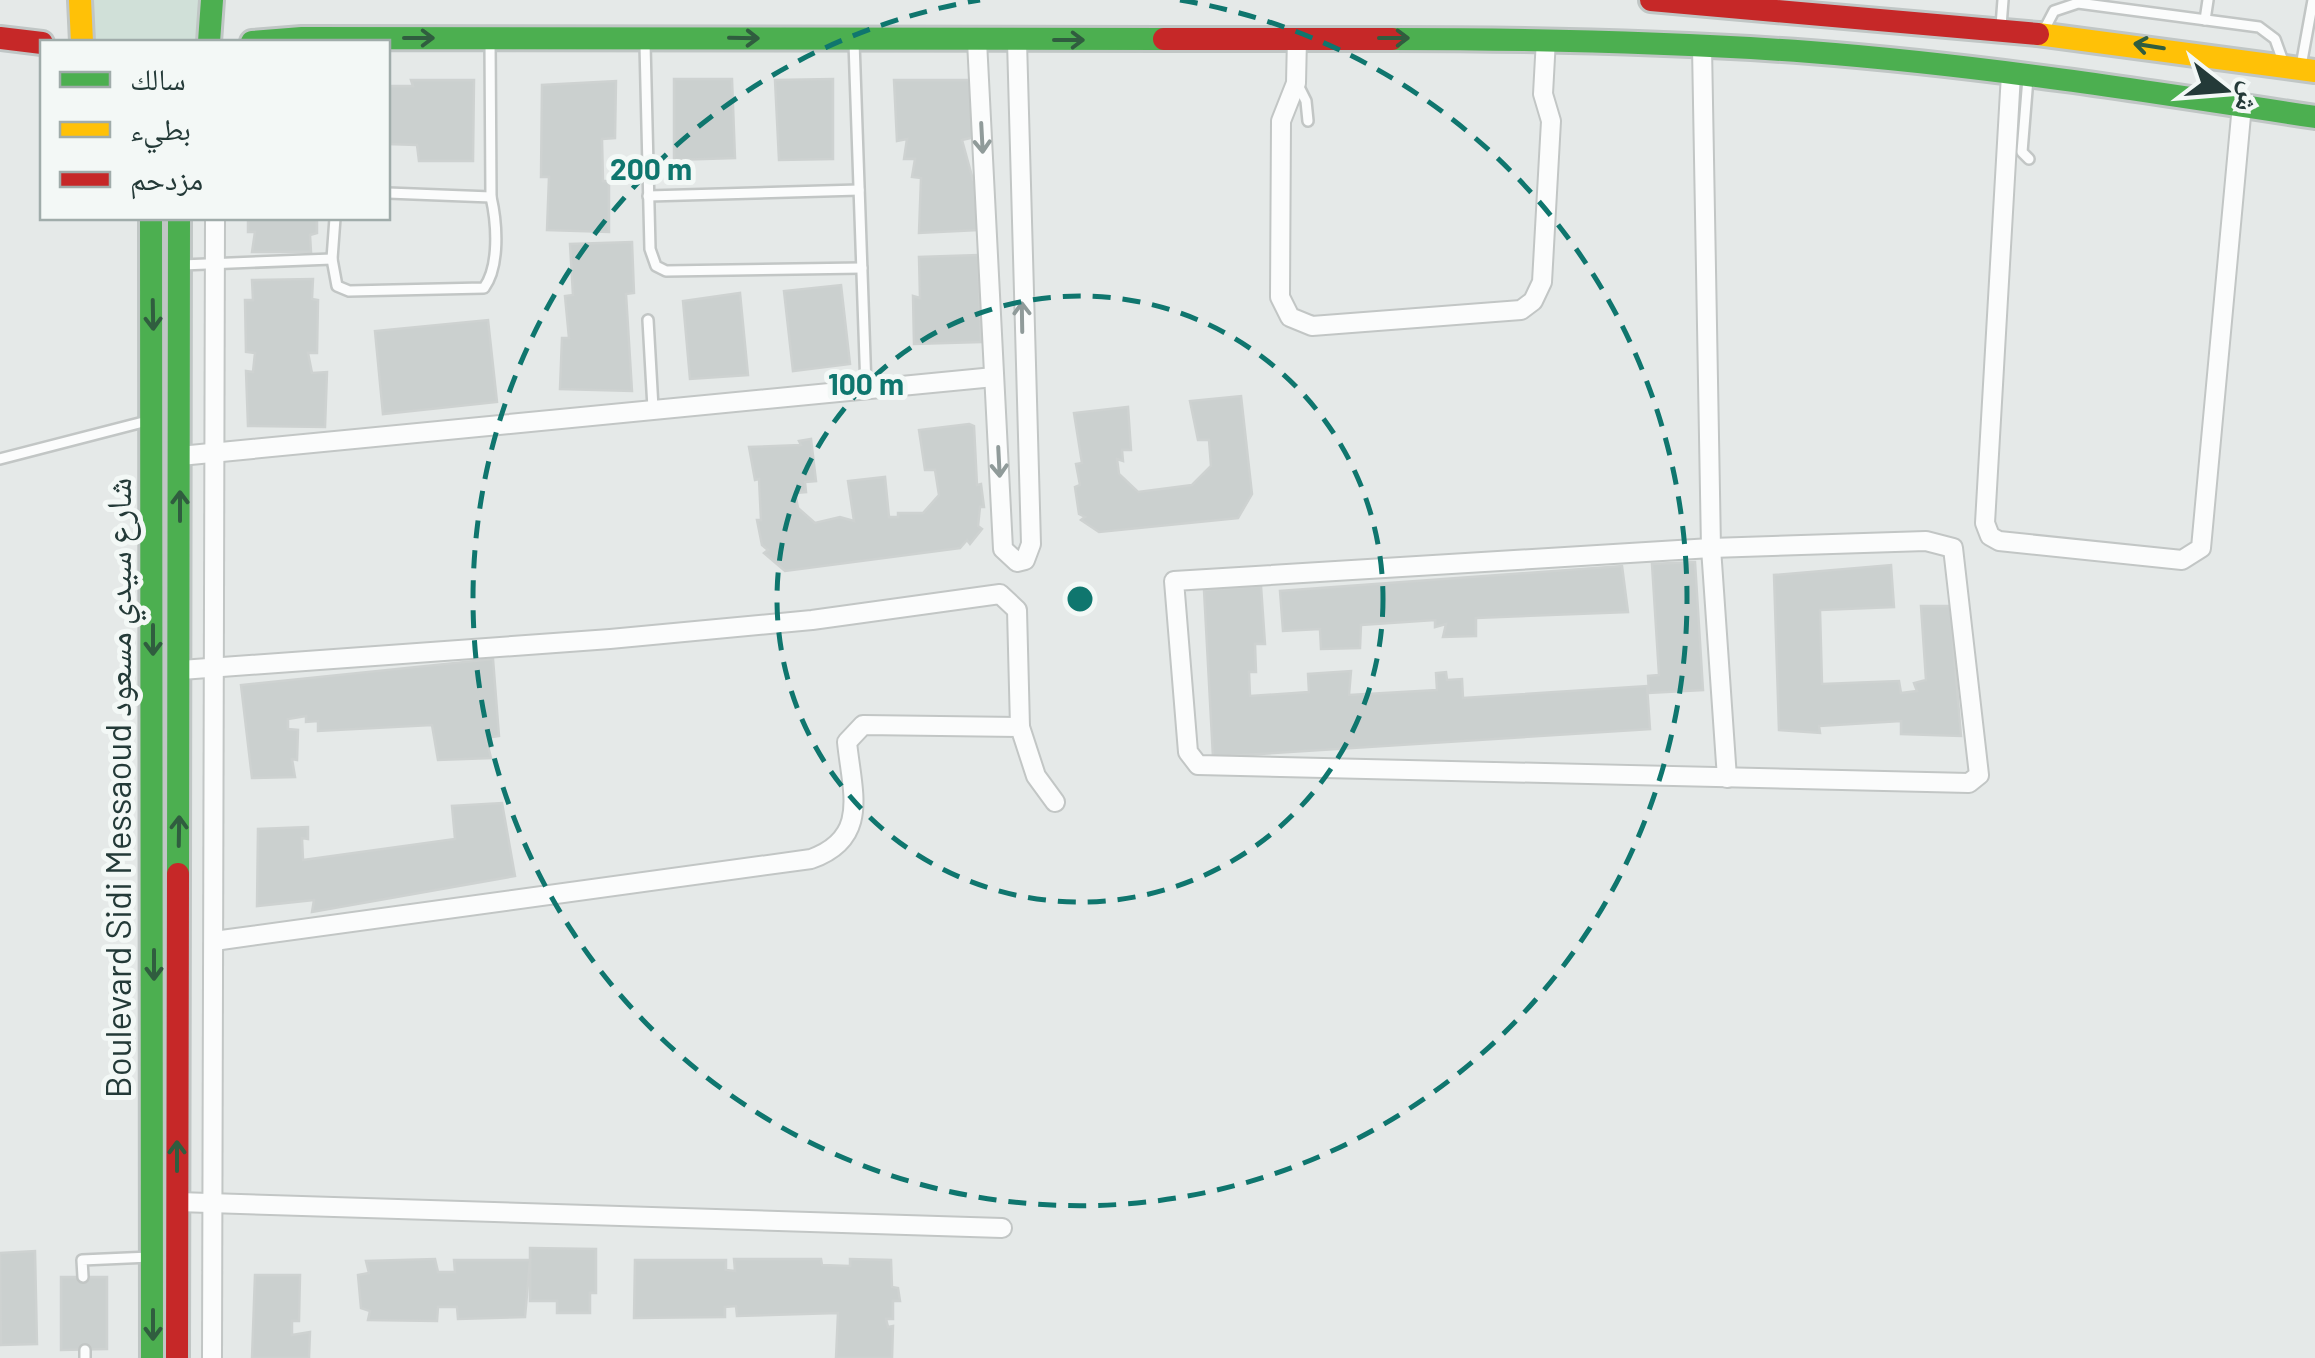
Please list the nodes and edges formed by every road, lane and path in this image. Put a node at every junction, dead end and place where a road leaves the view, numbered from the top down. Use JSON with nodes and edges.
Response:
{"nodes":[{"id":1,"x":80,"y":0,"type":"edge"},
{"id":2,"x":212,"y":0,"type":"edge"},
{"id":3,"x":1651,"y":0,"type":"edge"},
{"id":4,"x":2004,"y":0,"type":"edge"},
{"id":5,"x":2208,"y":0,"type":"edge"},
{"id":6,"x":2313,"y":0,"type":"edge"},
{"id":7,"x":1855,"y":7,"type":"edge"},
{"id":8,"x":2205,"y":20,"type":"junction"},
{"id":9,"x":2000,"y":29,"type":"junction"},
{"id":10,"x":2043,"y":33,"type":"junction"},
{"id":11,"x":645,"y":37,"type":"junction"},
{"id":12,"x":0,"y":38,"type":"edge"},
{"id":13,"x":490,"y":38,"type":"junction"},
{"id":14,"x":1297,"y":38,"type":"junction"},
{"id":15,"x":854,"y":39,"type":"junction"},
{"id":16,"x":82,"y":40,"type":"edge"},
{"id":17,"x":209,"y":40,"type":"edge"},
{"id":18,"x":277,"y":40,"type":"edge"},
{"id":19,"x":978,"y":40,"type":"junction"},
{"id":20,"x":1017,"y":40,"type":"junction"},
{"id":21,"x":1546,"y":40,"type":"junction"},
{"id":22,"x":40,"y":42,"type":"edge"},
{"id":23,"x":2310,"y":42,"type":"edge"},
{"id":24,"x":1702,"y":47,"type":"junction"},
{"id":25,"x":2300,"y":69,"type":"edge"},
{"id":26,"x":2020,"y":75,"type":"junction"},
{"id":27,"x":1296,"y":83,"type":"junction"},
{"id":28,"x":2242,"y":105,"type":"junction"},
{"id":29,"x":2315,"y":116,"type":"edge"},
{"id":30,"x":1308,"y":122,"type":"dead end"},
{"id":31,"x":2028,"y":158,"type":"dead end"},
{"id":32,"x":1018,"y":174,"type":"junction"},
{"id":33,"x":984,"y":176,"type":"junction"},
{"id":34,"x":859,"y":190,"type":"junction"},
{"id":35,"x":390,"y":194,"type":"edge"},
{"id":36,"x":648,"y":196,"type":"junction"},
{"id":37,"x":491,"y":197,"type":"junction"},
{"id":38,"x":151,"y":220,"type":"edge"},
{"id":39,"x":179,"y":220,"type":"edge"},
{"id":40,"x":215,"y":220,"type":"edge"},
{"id":41,"x":335,"y":220,"type":"edge"},
{"id":42,"x":332,"y":259,"type":"junction"},
{"id":43,"x":215,"y":264,"type":"junction"},
{"id":44,"x":180,"y":266,"type":"junction"},
{"id":45,"x":862,"y":268,"type":"junction"},
{"id":46,"x":648,"y":320,"type":"dead end"},
{"id":47,"x":994,"y":377,"type":"junction"},
{"id":48,"x":866,"y":388,"type":"junction"},
{"id":49,"x":1024,"y":400,"type":"junction"},
{"id":50,"x":995,"y":401,"type":"junction"},
{"id":51,"x":653,"y":408,"type":"junction"},
{"id":52,"x":154,"y":419,"type":"junction"},
{"id":53,"x":214,"y":452,"type":"junction"},
{"id":54,"x":180,"y":456,"type":"junction"},
{"id":55,"x":0,"y":459,"type":"edge"},
{"id":56,"x":1711,"y":548,"type":"junction"},
{"id":57,"x":214,"y":667,"type":"junction"},
{"id":58,"x":181,"y":670,"type":"junction"},
{"id":59,"x":1020,"y":727,"type":"junction"},
{"id":60,"x":1727,"y":778,"type":"junction"},
{"id":61,"x":1055,"y":802,"type":"dead end"},
{"id":62,"x":214,"y":941,"type":"junction"},
{"id":63,"x":214,"y":970,"type":"junction"},
{"id":64,"x":178,"y":972,"type":"junction"},
{"id":65,"x":178,"y":1202,"type":"junction"},
{"id":66,"x":213,"y":1202,"type":"junction"},
{"id":67,"x":1002,"y":1228,"type":"dead end"},
{"id":68,"x":153,"y":1256,"type":"junction"},
{"id":69,"x":83,"y":1277,"type":"dead end"},
{"id":70,"x":152,"y":1358,"type":"edge"},
{"id":71,"x":177,"y":1358,"type":"edge"},
{"id":72,"x":212,"y":1358,"type":"edge"}],
"edges":[{"from":1,"to":16,"type":"main road"},
{"from":2,"to":17,"type":"main road"},
{"from":3,"to":7,"type":"main road"},
{"from":4,"to":9,"type":"lane"},
{"from":5,"to":8,"type":"lane"},
{"from":6,"to":23,"type":"lane"},
{"from":7,"to":9,"type":"main road"},
{"from":8,"to":10,"type":"lane"},
{"from":8,"to":25,"type":"lane"},
{"from":9,"to":10,"type":"main road"},
{"from":25,"to":10,"type":"main road","one_way":true},
{"from":11,"to":13,"type":"main road"},
{"from":11,"to":15,"type":"main road","one_way":true},
{"from":11,"to":36,"type":"lane"},
{"from":12,"to":22,"type":"main road"},
{"from":18,"to":13,"type":"main road","one_way":true},
{"from":13,"to":37,"type":"lane"},
{"from":20,"to":14,"type":"main road","one_way":true},
{"from":14,"to":21,"type":"main road","one_way":true},
{"from":14,"to":27,"type":"street"},
{"from":15,"to":19,"type":"main road"},
{"from":15,"to":34,"type":"lane"},
{"from":19,"to":20,"type":"main road"},
{"from":19,"to":33,"type":"street","one_way":true},
{"from":20,"to":32,"type":"street"},
{"from":21,"to":24,"type":"main road"},
{"from":21,"to":27,"type":"street"},
{"from":23,"to":25,"type":"lane"},
{"from":24,"to":26,"type":"main road"},
{"from":24,"to":56,"type":"street"},
{"from":26,"to":28,"type":"main road"},
{"from":26,"to":28,"type":"street"},
{"from":26,"to":31,"type":"lane"},
{"from":27,"to":30,"type":"lane"},
{"from":28,"to":29,"type":"main road"},
{"from":32,"to":33,"type":"street"},
{"from":49,"to":32,"type":"street","one_way":true},
{"from":33,"to":47,"type":"street"},
{"from":34,"to":36,"type":"lane"},
{"from":34,"to":45,"type":"lane"},
{"from":35,"to":37,"type":"lane"},
{"from":36,"to":45,"type":"lane"},
{"from":37,"to":42,"type":"lane"},
{"from":38,"to":52,"type":"main road","name":"Boulevard Sidi Messaoud شارع سيدي مسعود","one_way":true},
{"from":39,"to":44,"type":"main road","name":"Boulevard Sidi Messaoud شارع سيدي مسعود"},
{"from":40,"to":43,"type":"street"},
{"from":41,"to":42,"type":"lane"},
{"from":42,"to":43,"type":"lane"},
{"from":43,"to":44,"type":"lane"},
{"from":43,"to":53,"type":"street"},
{"from":44,"to":54,"type":"main road","name":"Boulevard Sidi Messaoud شارع سيدي مسعود"},
{"from":45,"to":48,"type":"lane"},
{"from":46,"to":51,"type":"lane"},
{"from":47,"to":48,"type":"street"},
{"from":47,"to":50,"type":"street"},
{"from":48,"to":51,"type":"street"},
{"from":49,"to":50,"type":"street"},
{"from":50,"to":49,"type":"street","one_way":true},
{"from":51,"to":53,"type":"street"},
{"from":52,"to":55,"type":"lane"},
{"from":52,"to":68,"type":"main road","name":"Boulevard Sidi Messaoud شارع سيدي مسعود","one_way":true},
{"from":53,"to":54,"type":"street"},
{"from":53,"to":57,"type":"street"},
{"from":58,"to":54,"type":"main road","name":"Boulevard Sidi Messaoud شارع سيدي مسعود","one_way":true},
{"from":56,"to":60,"type":"street"},
{"from":56,"to":60,"type":"street"},
{"from":56,"to":60,"type":"street"},
{"from":57,"to":58,"type":"street"},
{"from":57,"to":59,"type":"street"},
{"from":57,"to":62,"type":"street"},
{"from":64,"to":58,"type":"main road","name":"Boulevard Sidi Messaoud شارع سيدي مسعود","one_way":true},
{"from":59,"to":61,"type":"street"},
{"from":59,"to":62,"type":"street"},
{"from":62,"to":63,"type":"street"},
{"from":63,"to":64,"type":"street"},
{"from":63,"to":66,"type":"street"},
{"from":65,"to":64,"type":"main road","name":"Boulevard Sidi Messaoud شارع سيدي مسعود","one_way":true},
{"from":65,"to":66,"type":"street"},
{"from":65,"to":71,"type":"main road","name":"Boulevard Sidi Messaoud شارع سيدي مسعود"},
{"from":66,"to":67,"type":"street"},
{"from":66,"to":72,"type":"street"},
{"from":68,"to":69,"type":"lane"},
{"from":68,"to":70,"type":"main road","name":"Boulevard Sidi Messaoud شارع سيدي مسعود","one_way":true}]}
